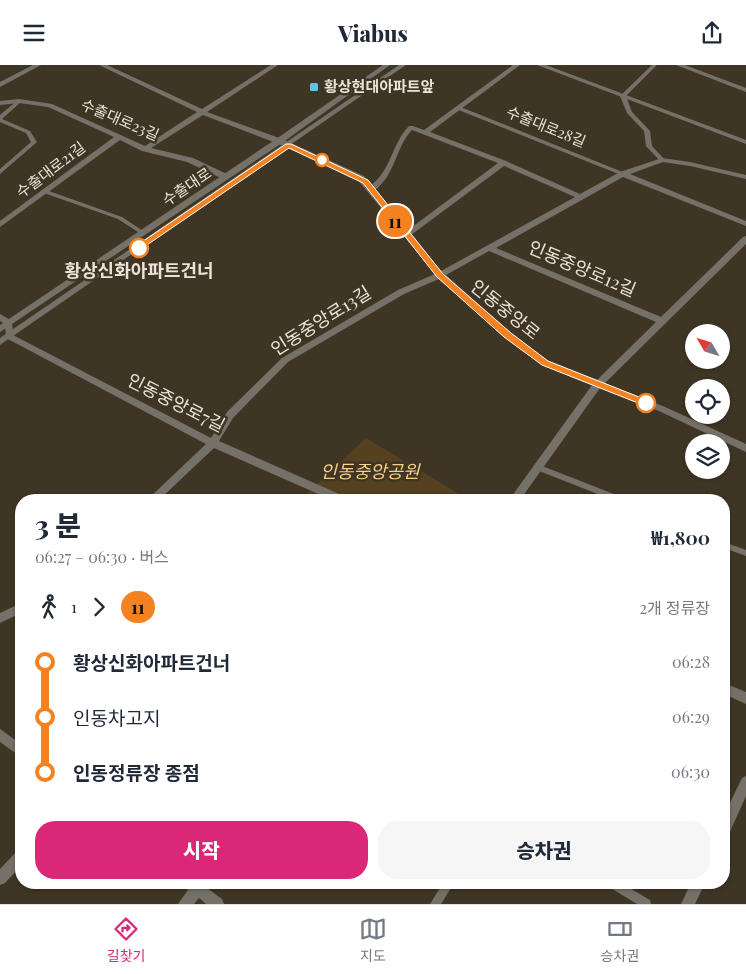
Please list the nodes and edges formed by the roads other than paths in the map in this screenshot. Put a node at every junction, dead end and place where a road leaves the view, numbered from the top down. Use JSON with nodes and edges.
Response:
{"nodes":[{"id":1,"x":38,"y":65,"type":"edge"},
{"id":2,"x":102,"y":65,"type":"edge"},
{"id":3,"x":274,"y":65,"type":"edge"},
{"id":4,"x":387,"y":65,"type":"edge"},
{"id":5,"x":403,"y":65,"type":"edge"},
{"id":6,"x":516,"y":65,"type":"edge"},
{"id":7,"x":540,"y":65,"type":"edge"},
{"id":8,"x":655,"y":65,"type":"edge"},
{"id":9,"x":678,"y":65,"type":"edge"},
{"id":10,"x":0,"y":85,"type":"edge"},
{"id":11,"x":746,"y":90,"type":"edge"},
{"id":12,"x":623,"y":96,"type":"junction"},
{"id":13,"x":19,"y":101,"type":"junction"},
{"id":14,"x":0,"y":103,"type":"edge"},
{"id":15,"x":458,"y":108,"type":"junction"},
{"id":16,"x":202,"y":112,"type":"junction"},
{"id":17,"x":0,"y":119,"type":"edge"},
{"id":18,"x":426,"y":132,"type":"junction"},
{"id":19,"x":119,"y":137,"type":"junction"},
{"id":20,"x":279,"y":141,"type":"junction"},
{"id":21,"x":746,"y":142,"type":"edge"},
{"id":22,"x":288,"y":145,"type":"junction"},
{"id":23,"x":145,"y":149,"type":"junction"},
{"id":24,"x":662,"y":160,"type":"junction"},
{"id":25,"x":503,"y":163,"type":"junction"},
{"id":26,"x":0,"y":172,"type":"edge"},
{"id":27,"x":624,"y":174,"type":"junction"},
{"id":28,"x":226,"y":177,"type":"junction"},
{"id":29,"x":746,"y":177,"type":"edge"},
{"id":30,"x":371,"y":189,"type":"junction"},
{"id":31,"x":46,"y":191,"type":"junction"},
{"id":32,"x":580,"y":197,"type":"junction"},
{"id":33,"x":746,"y":224,"type":"edge"},
{"id":34,"x":0,"y":225,"type":"edge"},
{"id":35,"x":143,"y":233,"type":"junction"},
{"id":36,"x":406,"y":235,"type":"junction"},
{"id":37,"x":746,"y":239,"type":"edge"},
{"id":38,"x":489,"y":248,"type":"junction"},
{"id":39,"x":440,"y":275,"type":"junction"},
{"id":40,"x":663,"y":321,"type":"junction"},
{"id":41,"x":3,"y":323,"type":"edge"},
{"id":42,"x":9,"y":336,"type":"junction"},
{"id":43,"x":0,"y":342,"type":"edge"},
{"id":44,"x":597,"y":385,"type":"junction"},
{"id":45,"x":213,"y":443,"type":"junction"},
{"id":46,"x":746,"y":448,"type":"edge"},
{"id":47,"x":537,"y":467,"type":"junction"},
{"id":48,"x":158,"y":494,"type":"edge"},
{"id":49,"x":328,"y":494,"type":"edge"},
{"id":50,"x":518,"y":494,"type":"edge"},
{"id":51,"x":606,"y":494,"type":"edge"},
{"id":52,"x":730,"y":547,"type":"edge"},
{"id":53,"x":746,"y":553,"type":"edge"},
{"id":54,"x":15,"y":611,"type":"edge"},
{"id":55,"x":0,"y":618,"type":"edge"},
{"id":56,"x":730,"y":691,"type":"edge"},
{"id":57,"x":746,"y":698,"type":"edge"},
{"id":58,"x":2,"y":738,"type":"edge"},
{"id":59,"x":15,"y":747,"type":"edge"},
{"id":60,"x":746,"y":782,"type":"edge"},
{"id":61,"x":730,"y":816,"type":"edge"},
{"id":62,"x":15,"y":863,"type":"edge"},
{"id":63,"x":0,"y":878,"type":"edge"},
{"id":64,"x":194,"y":889,"type":"edge"},
{"id":65,"x":202,"y":889,"type":"edge"},
{"id":66,"x":445,"y":889,"type":"edge"},
{"id":67,"x":622,"y":889,"type":"edge"},
{"id":68,"x":695,"y":889,"type":"edge"},
{"id":69,"x":185,"y":904,"type":"edge"},
{"id":70,"x":217,"y":904,"type":"edge"},
{"id":71,"x":435,"y":904,"type":"edge"},
{"id":72,"x":646,"y":904,"type":"edge"},
{"id":73,"x":688,"y":904,"type":"edge"}],
"edges":[{"from":1,"to":10,"type":"street"},
{"from":2,"to":16,"type":"street","name":"인동중앙로"},
{"from":3,"to":16,"type":"street"},
{"from":4,"to":20,"type":"street","name":"수출대로"},
{"from":5,"to":22,"type":"street","name":"수출대로"},
{"from":6,"to":15,"type":"street"},
{"from":7,"to":12,"type":"street"},
{"from":8,"to":12,"type":"lane"},
{"from":9,"to":11,"type":"street"},
{"from":12,"to":21,"type":"street"},
{"from":12,"to":24,"type":"lane"},
{"from":13,"to":14,"type":"street","name":"수출대로23길"},
{"from":13,"to":17,"type":"lane","name":"수출대로21길"},
{"from":13,"to":19,"type":"street","name":"수출대로23길"},
{"from":15,"to":18,"type":"street"},
{"from":15,"to":27,"type":"lane","name":"수출대로28길"},
{"from":16,"to":20,"type":"street","name":"인동중앙로"},
{"from":16,"to":23,"type":"street"},
{"from":17,"to":26,"type":"lane","name":"수출대로21길"},
{"from":18,"to":25,"type":"street"},
{"from":18,"to":30,"type":"street"},
{"from":19,"to":23,"type":"street","name":"수출대로23길"},
{"from":19,"to":31,"type":"street","name":"수출대로21길"},
{"from":20,"to":22,"type":"street","name":"인동중앙로"},
{"from":20,"to":28,"type":"street","name":"수출대로"},
{"from":22,"to":30,"type":"street","name":"인동중앙로"},
{"from":22,"to":42,"type":"street","name":"수출대로"},
{"from":23,"to":28,"type":"street","name":"수출대로23길"},
{"from":24,"to":27,"type":"street","name":"인동중앙로"},
{"from":24,"to":29,"type":"street"},
{"from":25,"to":32,"type":"street"},
{"from":25,"to":36,"type":"street"},
{"from":27,"to":32,"type":"street","name":"인동중앙로"},
{"from":27,"to":33,"type":"street"},
{"from":28,"to":35,"type":"street","name":"수출대로"},
{"from":30,"to":36,"type":"street","name":"인동중앙로"},
{"from":31,"to":34,"type":"street","name":"수출대로21길"},
{"from":31,"to":35,"type":"lane"},
{"from":32,"to":38,"type":"street","name":"인동중앙로"},
{"from":35,"to":41,"type":"street","name":"수출대로"},
{"from":36,"to":39,"type":"street","name":"인동중앙로"},
{"from":37,"to":40,"type":"street"},
{"from":38,"to":39,"type":"street","name":"인동중앙로"},
{"from":38,"to":40,"type":"street","name":"인동중앙로12길"},
{"from":39,"to":44,"type":"street","name":"인동중앙로"},
{"from":39,"to":45,"type":"street","name":"인동중앙로13길"},
{"from":40,"to":44,"type":"street"},
{"from":41,"to":42,"type":"street"},
{"from":42,"to":43,"type":"street","name":"수출대로"},
{"from":42,"to":45,"type":"street","name":"인동중앙로7길"},
{"from":44,"to":46,"type":"street","name":"인동중앙로"},
{"from":44,"to":47,"type":"street"},
{"from":45,"to":48,"type":"street","name":"인동중앙로13길"},
{"from":45,"to":49,"type":"street","name":"인동중앙로7길"},
{"from":47,"to":50,"type":"street"},
{"from":47,"to":51,"type":"lane"},
{"from":52,"to":53,"type":"lane"},
{"from":54,"to":55,"type":"street"},
{"from":56,"to":57,"type":"street"},
{"from":58,"to":59,"type":"street"},
{"from":60,"to":61,"type":"street"},
{"from":62,"to":63,"type":"street"},
{"from":64,"to":69,"type":"street"},
{"from":65,"to":70,"type":"street"},
{"from":66,"to":71,"type":"lane"},
{"from":67,"to":72,"type":"lane"},
{"from":68,"to":73,"type":"street"}]}
